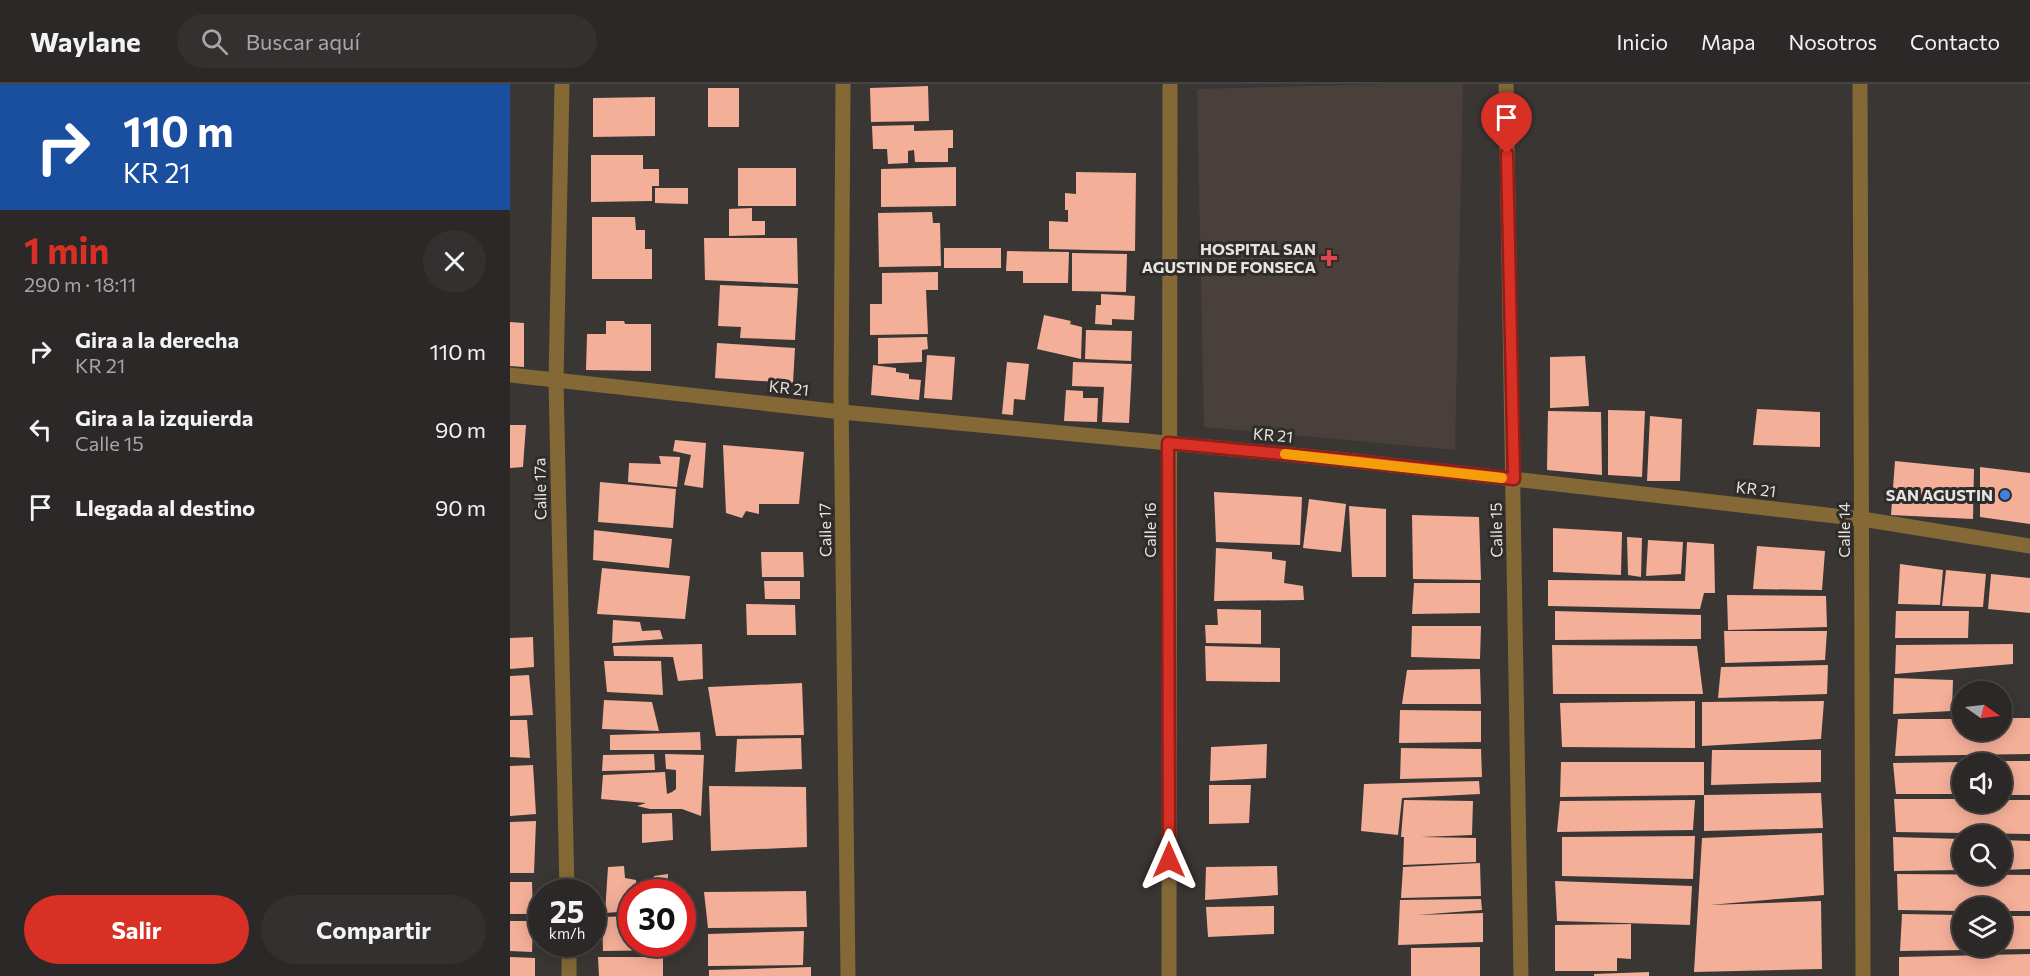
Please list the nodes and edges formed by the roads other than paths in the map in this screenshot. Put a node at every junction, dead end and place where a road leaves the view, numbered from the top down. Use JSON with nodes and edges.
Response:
{"nodes":[{"id":1,"x":562,"y":84,"type":"edge"},
{"id":2,"x":843,"y":84,"type":"edge"},
{"id":3,"x":1170,"y":84,"type":"edge"},
{"id":4,"x":1506,"y":84,"type":"edge"},
{"id":5,"x":1860,"y":84,"type":"edge"},
{"id":6,"x":510,"y":375,"type":"edge"},
{"id":7,"x":556,"y":380,"type":"junction"},
{"id":8,"x":842,"y":412,"type":"junction"},
{"id":9,"x":1168,"y":443,"type":"junction"},
{"id":10,"x":1514,"y":479,"type":"junction"},
{"id":11,"x":1862,"y":519,"type":"junction"},
{"id":12,"x":2030,"y":546,"type":"edge"},
{"id":13,"x":567,"y":879,"type":"edge"},
{"id":14,"x":568,"y":957,"type":"edge"},
{"id":15,"x":569,"y":976,"type":"edge"},
{"id":16,"x":848,"y":976,"type":"edge"},
{"id":17,"x":1169,"y":976,"type":"edge"},
{"id":18,"x":1521,"y":976,"type":"edge"},
{"id":19,"x":1863,"y":976,"type":"edge"}],
"edges":[{"from":1,"to":7,"type":"street","name":"Calle 17a"},
{"from":2,"to":8,"type":"street","name":"Calle 17"},
{"from":3,"to":9,"type":"street","name":"Calle 16"},
{"from":4,"to":10,"type":"street","name":"Calle 15"},
{"from":5,"to":11,"type":"street","name":"Calle 14"},
{"from":6,"to":7,"type":"street","name":"KR 21"},
{"from":7,"to":8,"type":"street","name":"KR 21"},
{"from":7,"to":13,"type":"street","name":"Calle 17a"},
{"from":8,"to":9,"type":"street","name":"KR 21"},
{"from":8,"to":16,"type":"street","name":"Calle 17"},
{"from":9,"to":10,"type":"street","name":"KR 21"},
{"from":9,"to":17,"type":"street","name":"Calle 16"},
{"from":10,"to":11,"type":"street","name":"KR 21"},
{"from":10,"to":18,"type":"street","name":"Calle 15"},
{"from":11,"to":12,"type":"street","name":"KR 21"},
{"from":11,"to":19,"type":"street","name":"Calle 14"},
{"from":14,"to":15,"type":"street"}]}
